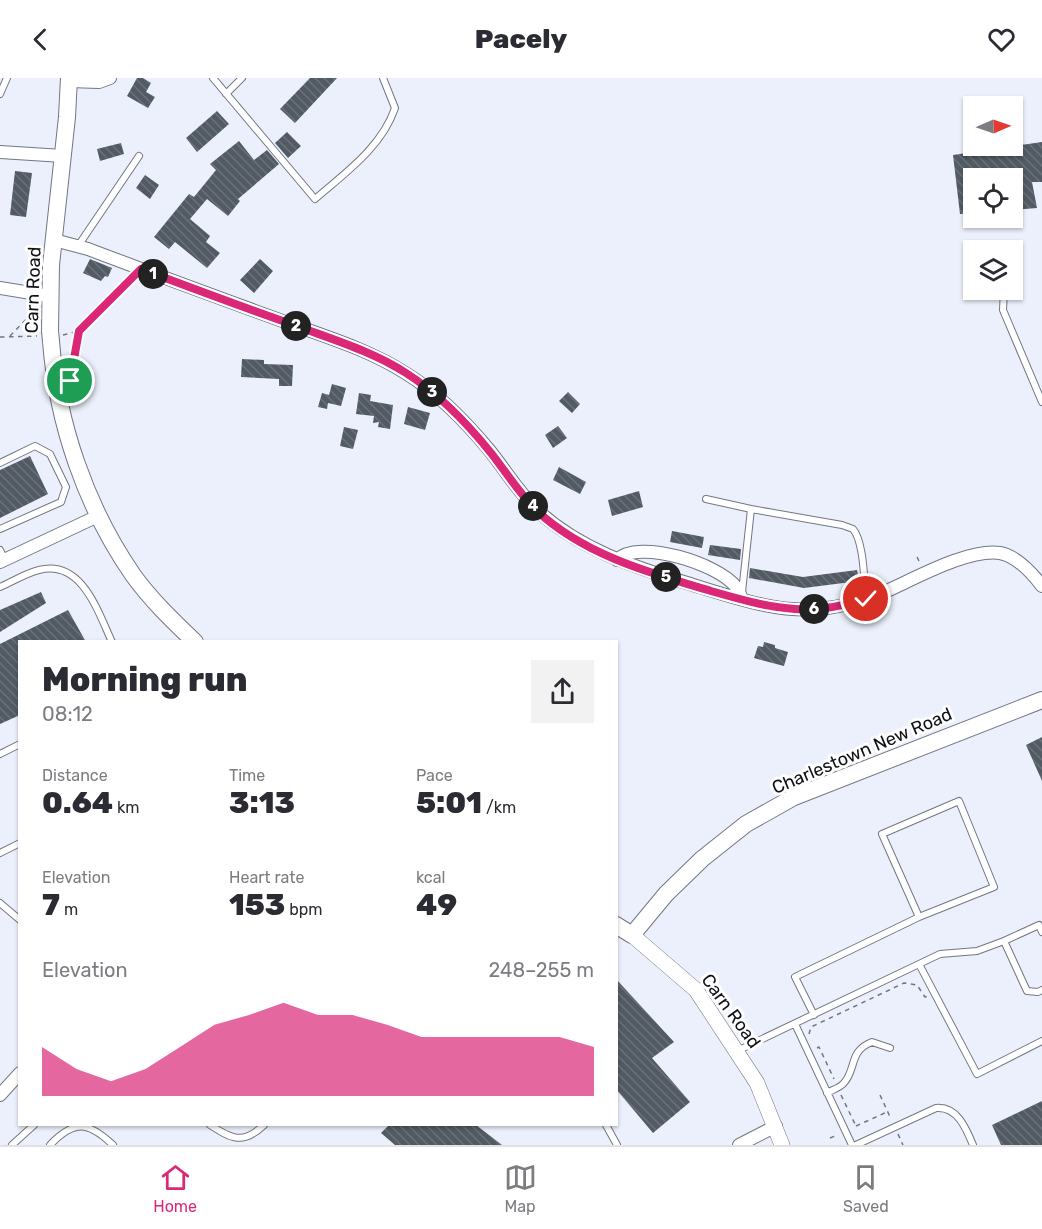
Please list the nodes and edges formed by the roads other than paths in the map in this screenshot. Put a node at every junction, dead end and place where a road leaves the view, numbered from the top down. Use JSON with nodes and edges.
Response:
{"nodes":[{"id":1,"x":8,"y":78,"type":"edge"},
{"id":2,"x":110,"y":78,"type":"edge"},
{"id":3,"x":213,"y":78,"type":"edge"},
{"id":4,"x":242,"y":78,"type":"edge"},
{"id":5,"x":382,"y":78,"type":"edge"},
{"id":6,"x":69,"y":80,"type":"edge"},
{"id":7,"x":0,"y":94,"type":"edge"},
{"id":8,"x":226,"y":94,"type":"junction"},
{"id":9,"x":0,"y":152,"type":"edge"},
{"id":10,"x":63,"y":156,"type":"junction"},
{"id":11,"x":139,"y":156,"type":"dead end"},
{"id":12,"x":54,"y":240,"type":"junction"},
{"id":13,"x":78,"y":246,"type":"junction"},
{"id":14,"x":0,"y":288,"type":"edge"},
{"id":15,"x":49,"y":296,"type":"junction"},
{"id":16,"x":1004,"y":300,"type":"edge"},
{"id":17,"x":1042,"y":402,"type":"edge"},
{"id":18,"x":0,"y":463,"type":"edge"},
{"id":19,"x":706,"y":499,"type":"dead end"},
{"id":20,"x":751,"y":509,"type":"junction"},
{"id":21,"x":99,"y":516,"type":"junction"},
{"id":22,"x":0,"y":529,"type":"edge"},
{"id":23,"x":2,"y":557,"type":"edge"},
{"id":24,"x":617,"y":560,"type":"junction"},
{"id":25,"x":1042,"y":586,"type":"edge"},
{"id":26,"x":0,"y":587,"type":"edge"},
{"id":27,"x":742,"y":599,"type":"junction"},
{"id":28,"x":866,"y":599,"type":"junction"},
{"id":29,"x":111,"y":640,"type":"edge"},
{"id":30,"x":193,"y":640,"type":"edge"},
{"id":31,"x":1042,"y":700,"type":"edge"},
{"id":32,"x":18,"y":745,"type":"edge"},
{"id":33,"x":0,"y":754,"type":"edge"},
{"id":34,"x":18,"y":844,"type":"edge"},
{"id":35,"x":0,"y":853,"type":"edge"},
{"id":36,"x":0,"y":903,"type":"edge"},
{"id":37,"x":919,"y":917,"type":"junction"},
{"id":38,"x":18,"y":918,"type":"edge"},
{"id":39,"x":618,"y":926,"type":"edge"},
{"id":40,"x":1042,"y":932,"type":"edge"},
{"id":41,"x":632,"y":935,"type":"junction"},
{"id":42,"x":1004,"y":941,"type":"junction"},
{"id":43,"x":919,"y":964,"type":"junction"},
{"id":44,"x":1042,"y":990,"type":"edge"},
{"id":45,"x":814,"y":1015,"type":"junction"},
{"id":46,"x":795,"y":1024,"type":"junction"},
{"id":47,"x":1042,"y":1041,"type":"edge"},
{"id":48,"x":890,"y":1048,"type":"dead end"},
{"id":49,"x":737,"y":1051,"type":"junction"},
{"id":50,"x":18,"y":1075,"type":"edge"},
{"id":51,"x":826,"y":1093,"type":"junction"},
{"id":52,"x":0,"y":1095,"type":"edge"},
{"id":53,"x":33,"y":1126,"type":"edge"},
{"id":54,"x":77,"y":1126,"type":"edge"},
{"id":55,"x":83,"y":1126,"type":"edge"},
{"id":56,"x":212,"y":1126,"type":"edge"},
{"id":57,"x":263,"y":1126,"type":"edge"},
{"id":58,"x":607,"y":1126,"type":"edge"},
{"id":59,"x":776,"y":1126,"type":"junction"},
{"id":60,"x":12,"y":1145,"type":"edge"},
{"id":61,"x":50,"y":1145,"type":"edge"},
{"id":62,"x":112,"y":1145,"type":"edge"},
{"id":63,"x":617,"y":1145,"type":"edge"},
{"id":64,"x":739,"y":1145,"type":"edge"},
{"id":65,"x":782,"y":1145,"type":"edge"},
{"id":66,"x":854,"y":1145,"type":"edge"},
{"id":67,"x":973,"y":1145,"type":"edge"}],
"edges":[{"from":1,"to":7,"type":"lane"},
{"from":2,"to":6,"type":"street"},
{"from":3,"to":8,"type":"lane"},
{"from":4,"to":8,"type":"lane"},
{"from":5,"to":8,"type":"lane"},
{"from":6,"to":10,"type":"main road","name":"Carn Road"},
{"from":9,"to":10,"type":"street"},
{"from":10,"to":12,"type":"main road","name":"Carn Road"},
{"from":11,"to":13,"type":"lane"},
{"from":12,"to":13,"type":"street"},
{"from":12,"to":15,"type":"main road","name":"Carn Road"},
{"from":13,"to":24,"type":"street"},
{"from":14,"to":15,"type":"street"},
{"from":15,"to":21,"type":"main road","name":"Carn Road"},
{"from":16,"to":17,"type":"lane"},
{"from":18,"to":22,"type":"lane"},
{"from":19,"to":20,"type":"lane"},
{"from":20,"to":27,"type":"lane"},
{"from":20,"to":28,"type":"lane"},
{"from":21,"to":23,"type":"street"},
{"from":21,"to":30,"type":"main road","name":"Carn Road"},
{"from":24,"to":27,"type":"street"},
{"from":24,"to":27,"type":"street"},
{"from":25,"to":28,"type":"street"},
{"from":26,"to":29,"type":"lane"},
{"from":27,"to":28,"type":"street"},
{"from":31,"to":41,"type":"main road","name":"Charlestown New Road"},
{"from":32,"to":33,"type":"lane"},
{"from":34,"to":35,"type":"lane"},
{"from":36,"to":38,"type":"lane"},
{"from":37,"to":37,"type":"lane"},
{"from":37,"to":45,"type":"lane"},
{"from":39,"to":41,"type":"main road","name":"Carn Road"},
{"from":40,"to":42,"type":"lane"},
{"from":41,"to":49,"type":"street","name":"Carn Road"},
{"from":42,"to":43,"type":"lane"},
{"from":42,"to":44,"type":"lane"},
{"from":43,"to":45,"type":"lane"},
{"from":43,"to":47,"type":"lane"},
{"from":45,"to":46,"type":"lane"},
{"from":46,"to":49,"type":"lane"},
{"from":46,"to":51,"type":"lane"},
{"from":48,"to":51,"type":"lane"},
{"from":49,"to":59,"type":"street","name":"Carn Road"},
{"from":50,"to":52,"type":"street"},
{"from":51,"to":66,"type":"lane"},
{"from":53,"to":60,"type":"lane"},
{"from":54,"to":61,"type":"lane"},
{"from":55,"to":62,"type":"lane"},
{"from":56,"to":57,"type":"lane"},
{"from":58,"to":63,"type":"lane"},
{"from":59,"to":64,"type":"street"},
{"from":59,"to":65,"type":"street","name":"Carn Road"},
{"from":66,"to":67,"type":"lane"}]}
